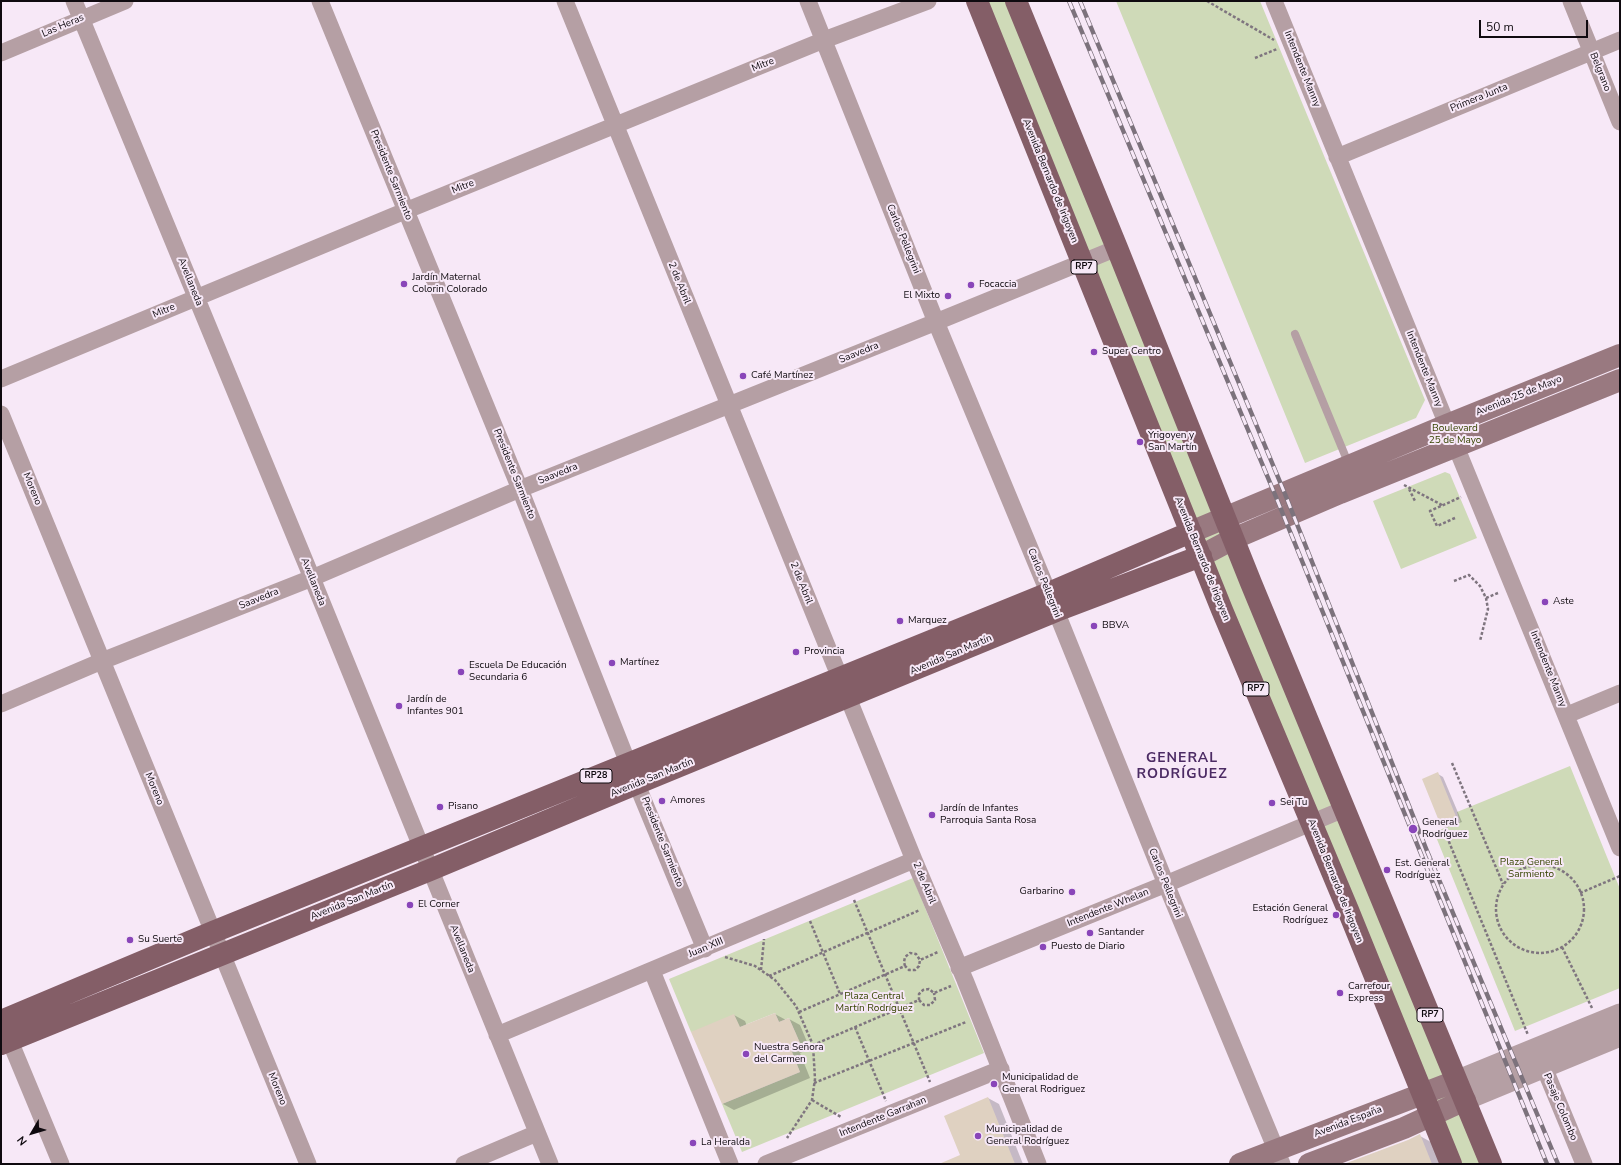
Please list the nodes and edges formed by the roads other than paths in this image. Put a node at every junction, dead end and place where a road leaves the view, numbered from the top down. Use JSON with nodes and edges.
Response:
{"nodes":[{"id":1,"x":74,"y":1,"type":"edge"},
{"id":2,"x":125,"y":1,"type":"edge"},
{"id":3,"x":320,"y":1,"type":"edge"},
{"id":4,"x":565,"y":1,"type":"edge"},
{"id":5,"x":808,"y":1,"type":"edge"},
{"id":6,"x":928,"y":1,"type":"edge"},
{"id":7,"x":977,"y":1,"type":"edge"},
{"id":8,"x":1016,"y":1,"type":"edge"},
{"id":9,"x":1274,"y":1,"type":"edge"},
{"id":10,"x":1571,"y":1,"type":"edge"},
{"id":11,"x":82,"y":18,"type":"junction"},
{"id":12,"x":824,"y":40,"type":"junction"},
{"id":13,"x":1620,"y":40,"type":"edge"},
{"id":14,"x":1,"y":52,"type":"edge"},
{"id":15,"x":1591,"y":52,"type":"junction"},
{"id":16,"x":1620,"y":122,"type":"edge"},
{"id":17,"x":615,"y":126,"type":"junction"},
{"id":18,"x":1337,"y":157,"type":"junction"},
{"id":19,"x":405,"y":211,"type":"junction"},
{"id":20,"x":1117,"y":248,"type":"junction"},
{"id":21,"x":1082,"y":261,"type":"junction"},
{"id":22,"x":197,"y":297,"type":"junction"},
{"id":23,"x":936,"y":322,"type":"junction"},
{"id":24,"x":1295,"y":334,"type":"dead end"},
{"id":25,"x":1620,"y":355,"type":"edge"},
{"id":26,"x":1,"y":379,"type":"edge"},
{"id":27,"x":1620,"y":380,"type":"edge"},
{"id":28,"x":729,"y":405,"type":"junction"},
{"id":29,"x":1,"y":414,"type":"edge"},
{"id":30,"x":1447,"y":425,"type":"junction"},
{"id":31,"x":1456,"y":447,"type":"junction"},
{"id":32,"x":1350,"y":466,"type":"junction"},
{"id":33,"x":520,"y":489,"type":"junction"},
{"id":34,"x":1285,"y":494,"type":"joint"},
{"id":35,"x":1225,"y":518,"type":"junction"},
{"id":36,"x":1192,"y":532,"type":"junction"},
{"id":37,"x":1233,"y":539,"type":"junction"},
{"id":38,"x":1201,"y":556,"type":"junction"},
{"id":39,"x":312,"y":578,"type":"junction"},
{"id":40,"x":1052,"y":602,"type":"junction"},
{"id":41,"x":102,"y":661,"type":"junction"},
{"id":42,"x":845,"y":687,"type":"junction"},
{"id":43,"x":1620,"y":693,"type":"edge"},
{"id":44,"x":1,"y":704,"type":"edge"},
{"id":45,"x":1567,"y":715,"type":"junction"},
{"id":46,"x":628,"y":763,"type":"junction"},
{"id":47,"x":638,"y":783,"type":"junction"},
{"id":48,"x":1344,"y":809,"type":"junction"},
{"id":49,"x":1311,"y":822,"type":"junction"},
{"id":50,"x":421,"y":846,"type":"junction"},
{"id":51,"x":1620,"y":848,"type":"edge"},
{"id":52,"x":914,"y":860,"type":"junction"},
{"id":53,"x":430,"y":870,"type":"junction"},
{"id":54,"x":1166,"y":884,"type":"junction"},
{"id":55,"x":213,"y":932,"type":"junction"},
{"id":56,"x":705,"y":948,"type":"junction"},
{"id":57,"x":222,"y":954,"type":"junction"},
{"id":58,"x":652,"y":971,"type":"junction"},
{"id":59,"x":962,"y":974,"type":"junction"},
{"id":60,"x":1620,"y":1014,"type":"edge"},
{"id":61,"x":1,"y":1020,"type":"edge"},
{"id":62,"x":497,"y":1035,"type":"junction"},
{"id":63,"x":1620,"y":1036,"type":"edge"},
{"id":64,"x":5,"y":1043,"type":"edge"},
{"id":65,"x":1538,"y":1056,"type":"junction"},
{"id":66,"x":1001,"y":1069,"type":"junction"},
{"id":67,"x":1460,"y":1091,"type":"junction"},
{"id":68,"x":1422,"y":1093,"type":"junction"},
{"id":69,"x":1431,"y":1116,"type":"junction"},
{"id":70,"x":537,"y":1134,"type":"junction"},
{"id":71,"x":1279,"y":1157,"type":"edge"},
{"id":72,"x":790,"y":1159,"type":"edge"},
{"id":73,"x":61,"y":1164,"type":"edge"},
{"id":74,"x":308,"y":1164,"type":"edge"},
{"id":75,"x":464,"y":1164,"type":"edge"},
{"id":76,"x":550,"y":1164,"type":"edge"},
{"id":77,"x":730,"y":1164,"type":"edge"},
{"id":78,"x":766,"y":1164,"type":"edge"},
{"id":79,"x":1038,"y":1164,"type":"edge"},
{"id":80,"x":1240,"y":1164,"type":"edge"},
{"id":81,"x":1309,"y":1164,"type":"edge"},
{"id":82,"x":1451,"y":1164,"type":"edge"},
{"id":83,"x":1491,"y":1164,"type":"edge"},
{"id":84,"x":1584,"y":1164,"type":"edge"}],
"edges":[{"from":1,"to":11,"type":"street","name":"Avellaneda"},
{"from":2,"to":11,"type":"street","name":"Las Heras"},
{"from":3,"to":19,"type":"street","name":"Presidente Sarmiento"},
{"from":4,"to":17,"type":"street","name":"2 de Abril"},
{"from":5,"to":12,"type":"street","name":"Carlos Pellegrini"},
{"from":6,"to":12,"type":"street","name":"Mitre"},
{"from":7,"to":21,"type":"main road","name":"Avenida Bernardo de Irigoyen","number":"RP7"},
{"from":8,"to":20,"type":"main road","number":"RP7"},
{"from":9,"to":18,"type":"street","name":"Intendente Manny"},
{"from":10,"to":15,"type":"street","name":"Belgrano"},
{"from":11,"to":14,"type":"street","name":"Las Heras"},
{"from":11,"to":22,"type":"street","name":"Avellaneda"},
{"from":12,"to":17,"type":"street","name":"Mitre"},
{"from":12,"to":23,"type":"street","name":"Carlos Pellegrini"},
{"from":13,"to":15,"type":"street","name":"Primera Junta"},
{"from":15,"to":16,"type":"street","name":"Belgrano"},
{"from":15,"to":18,"type":"street","name":"Primera Junta"},
{"from":17,"to":19,"type":"street","name":"Mitre"},
{"from":17,"to":28,"type":"street","name":"2 de Abril"},
{"from":18,"to":30,"type":"street","name":"Intendente Manny"},
{"from":19,"to":22,"type":"street","name":"Mitre"},
{"from":19,"to":33,"type":"street","name":"Presidente Sarmiento"},
{"from":20,"to":21,"type":"street","name":"Saavedra"},
{"from":20,"to":35,"type":"main road","number":"RP7"},
{"from":21,"to":23,"type":"street","name":"Saavedra"},
{"from":21,"to":36,"type":"main road","name":"Avenida Bernardo de Irigoyen","number":"RP7"},
{"from":22,"to":26,"type":"street","name":"Mitre"},
{"from":22,"to":39,"type":"street","name":"Avellaneda"},
{"from":23,"to":28,"type":"street","name":"Saavedra"},
{"from":23,"to":40,"type":"street","name":"Carlos Pellegrini"},
{"from":24,"to":32,"type":"lane"},
{"from":25,"to":30,"type":"main road","name":"Avenida 25 de Mayo","number":"RP28"},
{"from":27,"to":31,"type":"main road","number":"RP28"},
{"from":28,"to":33,"type":"street","name":"Saavedra"},
{"from":28,"to":42,"type":"street","name":"2 de Abril"},
{"from":29,"to":41,"type":"street","name":"Moreno"},
{"from":30,"to":31,"type":"street","name":"Intendente Manny"},
{"from":30,"to":32,"type":"main road","name":"Avenida 25 de Mayo","number":"RP28"},
{"from":31,"to":37,"type":"main road","name":"Avenida San Martín","number":"RP28"},
{"from":31,"to":45,"type":"street","name":"Intendente Manny"},
{"from":32,"to":34,"type":"main road","name":"Avenida 25 de Mayo","number":"RP28"},
{"from":33,"to":39,"type":"street","name":"Saavedra"},
{"from":33,"to":46,"type":"street","name":"Presidente Sarmiento"},
{"from":34,"to":35,"type":"main road","name":"Avenida San Martín","number":"RP28"},
{"from":35,"to":36,"type":"main road","name":"Avenida San Martín","number":"RP28"},
{"from":35,"to":37,"type":"main road","number":"RP7"},
{"from":36,"to":38,"type":"main road","name":"Avenida Bernardo de Irigoyen","number":"RP7"},
{"from":36,"to":40,"type":"main road","name":"Avenida San Martín","number":"RP28"},
{"from":37,"to":38,"type":"main road","name":"Avenida San Martín","number":"RP28"},
{"from":37,"to":48,"type":"main road","number":"RP7"},
{"from":38,"to":40,"type":"main road","name":"Avenida San Martín","number":"RP28"},
{"from":38,"to":49,"type":"main road","name":"Avenida Bernardo de Irigoyen","number":"RP7"},
{"from":39,"to":41,"type":"street","name":"Saavedra"},
{"from":39,"to":50,"type":"street","name":"Avellaneda"},
{"from":40,"to":42,"type":"main road","name":"Avenida San Martín","number":"RP28"},
{"from":40,"to":54,"type":"street","name":"Carlos Pellegrini"},
{"from":41,"to":44,"type":"street","name":"Saavedra"},
{"from":41,"to":55,"type":"street","name":"Moreno"},
{"from":42,"to":46,"type":"main road","name":"Avenida San Martín","number":"RP28"},
{"from":42,"to":47,"type":"main road","name":"Avenida San Martín","number":"RP28"},
{"from":42,"to":52,"type":"street","name":"2 de Abril"},
{"from":43,"to":45,"type":"street"},
{"from":45,"to":51,"type":"street","name":"Intendente Manny"},
{"from":46,"to":47,"type":"street","name":"Presidente Sarmiento"},
{"from":46,"to":50,"type":"main road","name":"Avenida San Martín","number":"RP28"},
{"from":47,"to":53,"type":"main road","name":"Avenida San Martín","number":"RP28"},
{"from":47,"to":56,"type":"street","name":"Presidente Sarmiento"},
{"from":48,"to":49,"type":"street","name":"Intendente Whelan"},
{"from":48,"to":67,"type":"main road","number":"RP7"},
{"from":49,"to":54,"type":"street","name":"Intendente Whelan"},
{"from":49,"to":68,"type":"main road","name":"Avenida Bernardo de Irigoyen","number":"RP7"},
{"from":50,"to":53,"type":"street","name":"Avellaneda"},
{"from":50,"to":55,"type":"main road","name":"Avenida San Martín","number":"RP28"},
{"from":52,"to":56,"type":"street","name":"Juan XIII"},
{"from":52,"to":59,"type":"street","name":"2 de Abril"},
{"from":53,"to":57,"type":"main road","name":"Avenida San Martín","number":"RP28"},
{"from":53,"to":62,"type":"street","name":"Avellaneda"},
{"from":54,"to":59,"type":"street","name":"Intendente Whelan"},
{"from":54,"to":71,"type":"street","name":"Carlos Pellegrini"},
{"from":55,"to":57,"type":"street","name":"Moreno"},
{"from":55,"to":61,"type":"main road","name":"Avenida San Martín","number":"RP28"},
{"from":56,"to":58,"type":"street","name":"Juan XIII"},
{"from":57,"to":64,"type":"main road","name":"Avenida San Martín","number":"RP28"},
{"from":57,"to":74,"type":"street","name":"Moreno"},
{"from":58,"to":62,"type":"street","name":"Juan XIII"},
{"from":58,"to":77,"type":"street"},
{"from":59,"to":66,"type":"street","name":"2 de Abril"},
{"from":60,"to":65,"type":"street"},
{"from":61,"to":64,"type":"street"},
{"from":62,"to":70,"type":"street","name":"Avellaneda"},
{"from":63,"to":65,"type":"street"},
{"from":64,"to":73,"type":"street"},
{"from":65,"to":67,"type":"street"},
{"from":65,"to":84,"type":"street","name":"Pasaje Colombo"},
{"from":66,"to":72,"type":"street","name":"Intendente Garrahan"},
{"from":66,"to":79,"type":"street","name":"2 de Abril"},
{"from":67,"to":68,"type":"main road","name":"Avenida España"},
{"from":67,"to":69,"type":"main road"},
{"from":67,"to":83,"type":"main road","number":"RP7"},
{"from":68,"to":69,"type":"main road","name":"Avenida Bernardo de Irigoyen","number":"RP7"},
{"from":68,"to":71,"type":"main road","name":"Avenida España"},
{"from":69,"to":81,"type":"main road"},
{"from":69,"to":82,"type":"main road","number":"RP7"},
{"from":70,"to":75,"type":"street"},
{"from":70,"to":76,"type":"street","name":"Avellaneda"},
{"from":71,"to":80,"type":"main road","name":"Avenida España"},
{"from":72,"to":78,"type":"street","name":"Intendente Garrahan"}]}
